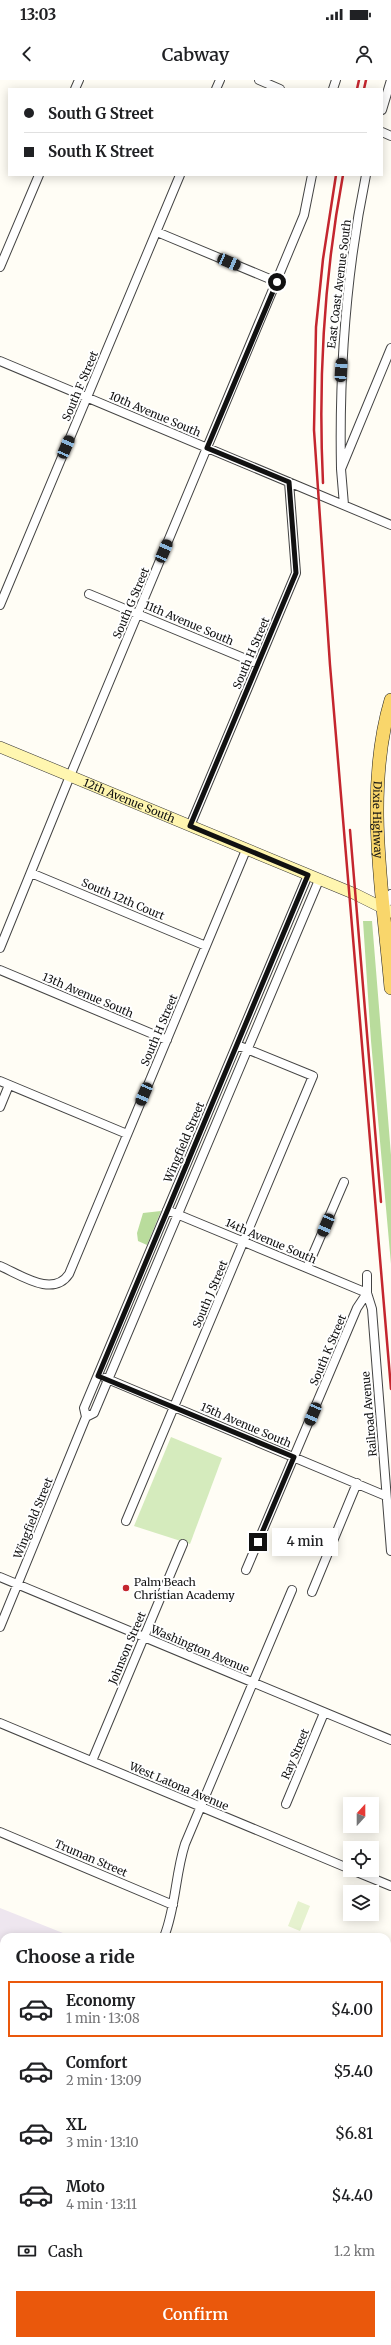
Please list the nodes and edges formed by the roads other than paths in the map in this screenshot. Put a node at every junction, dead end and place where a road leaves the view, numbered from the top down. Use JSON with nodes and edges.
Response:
{"nodes":[{"id":1,"x":259,"y":80,"type":"edge"},
{"id":2,"x":391,"y":80,"type":"edge"},
{"id":3,"x":278,"y":88,"type":"edge"},
{"id":4,"x":383,"y":107,"type":"edge"},
{"id":5,"x":39,"y":176,"type":"edge"},
{"id":6,"x":180,"y":176,"type":"edge"},
{"id":7,"x":312,"y":176,"type":"edge"},
{"id":8,"x":366,"y":176,"type":"edge"},
{"id":9,"x":157,"y":232,"type":"junction"},
{"id":10,"x":0,"y":268,"type":"edge"},
{"id":11,"x":277,"y":282,"type":"junction"},
{"id":12,"x":391,"y":348,"type":"edge"},
{"id":13,"x":0,"y":361,"type":"edge"},
{"id":14,"x":87,"y":397,"type":"junction"},
{"id":15,"x":207,"y":448,"type":"junction"},
{"id":16,"x":341,"y":469,"type":"junction"},
{"id":17,"x":289,"y":482,"type":"junction"},
{"id":18,"x":344,"y":505,"type":"junction"},
{"id":19,"x":391,"y":525,"type":"edge"},
{"id":20,"x":89,"y":594,"type":"dead end"},
{"id":21,"x":0,"y":605,"type":"edge"},
{"id":22,"x":138,"y":613,"type":"junction"},
{"id":23,"x":258,"y":664,"type":"junction"},
{"id":24,"x":391,"y":700,"type":"edge"},
{"id":25,"x":388,"y":720,"type":"edge"},
{"id":26,"x":0,"y":747,"type":"edge"},
{"id":27,"x":70,"y":776,"type":"junction"},
{"id":28,"x":190,"y":826,"type":"junction"},
{"id":29,"x":246,"y":850,"type":"junction"},
{"id":30,"x":31,"y":873,"type":"junction"},
{"id":31,"x":308,"y":875,"type":"junction"},
{"id":32,"x":320,"y":880,"type":"junction"},
{"id":33,"x":391,"y":894,"type":"edge"},
{"id":34,"x":388,"y":911,"type":"edge"},
{"id":35,"x":206,"y":946,"type":"junction"},
{"id":36,"x":0,"y":948,"type":"edge"},
{"id":37,"x":390,"y":966,"type":"edge"},
{"id":38,"x":0,"y":970,"type":"edge"},
{"id":39,"x":391,"y":988,"type":"edge"},
{"id":40,"x":167,"y":1040,"type":"junction"},
{"id":41,"x":237,"y":1044,"type":"junction"},
{"id":42,"x":248,"y":1049,"type":"junction"},
{"id":43,"x":0,"y":1081,"type":"edge"},
{"id":44,"x":10,"y":1085,"type":"junction"},
{"id":45,"x":219,"y":1087,"type":"junction"},
{"id":46,"x":230,"y":1091,"type":"junction"},
{"id":47,"x":0,"y":1108,"type":"edge"},
{"id":48,"x":127,"y":1134,"type":"junction"},
{"id":49,"x":344,"y":1182,"type":"dead end"},
{"id":50,"x":167,"y":1210,"type":"junction"},
{"id":51,"x":178,"y":1215,"type":"junction"},
{"id":52,"x":244,"y":1242,"type":"junction"},
{"id":53,"x":0,"y":1266,"type":"edge"},
{"id":54,"x":307,"y":1268,"type":"junction"},
{"id":55,"x":367,"y":1275,"type":"dead end"},
{"id":56,"x":367,"y":1293,"type":"junction"},
{"id":57,"x":98,"y":1376,"type":"junction"},
{"id":58,"x":108,"y":1380,"type":"junction"},
{"id":59,"x":174,"y":1407,"type":"junction"},
{"id":60,"x":86,"y":1418,"type":"junction"},
{"id":61,"x":294,"y":1457,"type":"junction"},
{"id":62,"x":357,"y":1483,"type":"junction"},
{"id":63,"x":386,"y":1496,"type":"junction"},
{"id":64,"x":126,"y":1521,"type":"dead end"},
{"id":65,"x":183,"y":1544,"type":"dead end"},
{"id":66,"x":391,"y":1551,"type":"edge"},
{"id":67,"x":246,"y":1570,"type":"dead end"},
{"id":68,"x":0,"y":1577,"type":"edge"},
{"id":69,"x":18,"y":1585,"type":"junction"},
{"id":70,"x":292,"y":1590,"type":"dead end"},
{"id":71,"x":312,"y":1592,"type":"dead end"},
{"id":72,"x":0,"y":1626,"type":"edge"},
{"id":73,"x":144,"y":1637,"type":"junction"},
{"id":74,"x":253,"y":1683,"type":"junction"},
{"id":75,"x":324,"y":1713,"type":"junction"},
{"id":76,"x":0,"y":1723,"type":"edge"},
{"id":77,"x":391,"y":1740,"type":"edge"},
{"id":78,"x":92,"y":1761,"type":"junction"},
{"id":79,"x":286,"y":1804,"type":"dead end"},
{"id":80,"x":201,"y":1807,"type":"junction"},
{"id":81,"x":0,"y":1832,"type":"edge"},
{"id":82,"x":343,"y":1867,"type":"edge"},
{"id":83,"x":368,"y":1877,"type":"edge"},
{"id":84,"x":391,"y":1886,"type":"edge"},
{"id":85,"x":173,"y":1905,"type":"junction"},
{"id":86,"x":165,"y":1933,"type":"edge"}],
"edges":[{"from":1,"to":3,"type":"street"},
{"from":2,"to":4,"type":"street"},
{"from":5,"to":10,"type":"street"},
{"from":6,"to":9,"type":"street","name":"South F Street"},
{"from":7,"to":11,"type":"street","name":"South G Street"},
{"from":8,"to":16,"type":"street","name":"East Coast Avenue South"},
{"from":9,"to":11,"type":"street"},
{"from":9,"to":14,"type":"street","name":"South F Street"},
{"from":11,"to":15,"type":"street","name":"South G Street"},
{"from":12,"to":16,"type":"street"},
{"from":13,"to":14,"type":"street","name":"10th Avenue South"},
{"from":14,"to":15,"type":"street","name":"10th Avenue South"},
{"from":14,"to":21,"type":"street","name":"South F Street"},
{"from":15,"to":17,"type":"street","name":"10th Avenue South"},
{"from":15,"to":22,"type":"street","name":"South G Street"},
{"from":16,"to":18,"type":"street"},
{"from":17,"to":18,"type":"street","name":"10th Avenue South"},
{"from":17,"to":23,"type":"street","name":"South H Street"},
{"from":18,"to":19,"type":"street","name":"10th Avenue South"},
{"from":20,"to":22,"type":"street","name":"11th Avenue South"},
{"from":22,"to":23,"type":"street","name":"11th Avenue South"},
{"from":22,"to":27,"type":"street","name":"South G Street"},
{"from":23,"to":28,"type":"street","name":"South H Street"},
{"from":24,"to":25,"type":"main road","name":"Dixie Highway"},
{"from":25,"to":34,"type":"main road","name":"Dixie Highway"},
{"from":26,"to":27,"type":"street","name":"12th Avenue South"},
{"from":27,"to":28,"type":"street","name":"12th Avenue South"},
{"from":27,"to":30,"type":"street","name":"South G Street"},
{"from":28,"to":29,"type":"street","name":"12th Avenue South"},
{"from":29,"to":31,"type":"street","name":"12th Avenue South"},
{"from":29,"to":35,"type":"street","name":"South H Street"},
{"from":30,"to":35,"type":"street","name":"South 12th Court"},
{"from":30,"to":36,"type":"street","name":"South G Street"},
{"from":31,"to":32,"type":"street","name":"12th Avenue South"},
{"from":31,"to":41,"type":"street","name":"Wingfield Street"},
{"from":32,"to":34,"type":"street","name":"12th Avenue South"},
{"from":32,"to":42,"type":"street","name":"Wingfield Street"},
{"from":33,"to":34,"type":"street"},
{"from":34,"to":37,"type":"main road","name":"Dixie Highway"},
{"from":35,"to":40,"type":"street","name":"South H Street"},
{"from":37,"to":39,"type":"main road","name":"Dixie Highway"},
{"from":38,"to":40,"type":"street","name":"13th Avenue South"},
{"from":40,"to":48,"type":"street","name":"South H Street"},
{"from":41,"to":42,"type":"street"},
{"from":41,"to":45,"type":"street","name":"Wingfield Street"},
{"from":42,"to":46,"type":"street","name":"Wingfield Street"},
{"from":42,"to":52,"type":"street","name":"South J Street"},
{"from":43,"to":44,"type":"street"},
{"from":44,"to":47,"type":"street"},
{"from":44,"to":48,"type":"street"},
{"from":45,"to":46,"type":"street"},
{"from":45,"to":50,"type":"street","name":"Wingfield Street"},
{"from":46,"to":51,"type":"street","name":"Wingfield Street"},
{"from":48,"to":53,"type":"street","name":"South H Street"},
{"from":49,"to":54,"type":"street"},
{"from":50,"to":51,"type":"street","name":"14th Avenue South"},
{"from":50,"to":57,"type":"street","name":"Wingfield Street"},
{"from":51,"to":52,"type":"street","name":"14th Avenue South"},
{"from":51,"to":58,"type":"street","name":"Wingfield Street"},
{"from":52,"to":54,"type":"street","name":"14th Avenue South"},
{"from":52,"to":59,"type":"street","name":"South J Street"},
{"from":54,"to":56,"type":"street","name":"14th Avenue South"},
{"from":55,"to":56,"type":"street","name":"Railroad Avenue"},
{"from":56,"to":61,"type":"street","name":"South K Street"},
{"from":56,"to":63,"type":"street","name":"Railroad Avenue"},
{"from":57,"to":58,"type":"street","name":"15th Avenue South"},
{"from":57,"to":60,"type":"street","name":"Wingfield Street"},
{"from":58,"to":59,"type":"street","name":"15th Avenue South"},
{"from":58,"to":60,"type":"street","name":"Wingfield Street"},
{"from":59,"to":61,"type":"street","name":"15th Avenue South"},
{"from":59,"to":64,"type":"street","name":"South J Street"},
{"from":60,"to":69,"type":"street","name":"Wingfield Street"},
{"from":61,"to":62,"type":"street","name":"15th Avenue South"},
{"from":61,"to":67,"type":"street","name":"South K Street"},
{"from":62,"to":63,"type":"street","name":"15th Avenue South"},
{"from":62,"to":71,"type":"street"},
{"from":63,"to":66,"type":"street","name":"Railroad Avenue"},
{"from":65,"to":73,"type":"street","name":"Johnson Street"},
{"from":68,"to":69,"type":"street","name":"Washington Avenue"},
{"from":69,"to":72,"type":"street","name":"Wingfield Street"},
{"from":69,"to":73,"type":"street","name":"Washington Avenue"},
{"from":70,"to":74,"type":"street"},
{"from":73,"to":74,"type":"street","name":"Washington Avenue"},
{"from":73,"to":78,"type":"street","name":"Johnson Street"},
{"from":74,"to":75,"type":"street","name":"Washington Avenue"},
{"from":74,"to":80,"type":"street"},
{"from":75,"to":77,"type":"street","name":"Washington Avenue"},
{"from":75,"to":79,"type":"street","name":"Ray Street"},
{"from":76,"to":78,"type":"street","name":"West Latona Avenue"},
{"from":78,"to":80,"type":"street","name":"West Latona Avenue"},
{"from":80,"to":82,"type":"street","name":"West Latona Avenue"},
{"from":80,"to":85,"type":"street"},
{"from":81,"to":85,"type":"street","name":"Truman Street"},
{"from":83,"to":84,"type":"street","name":"West Latona Avenue"},
{"from":85,"to":86,"type":"street"}]}
